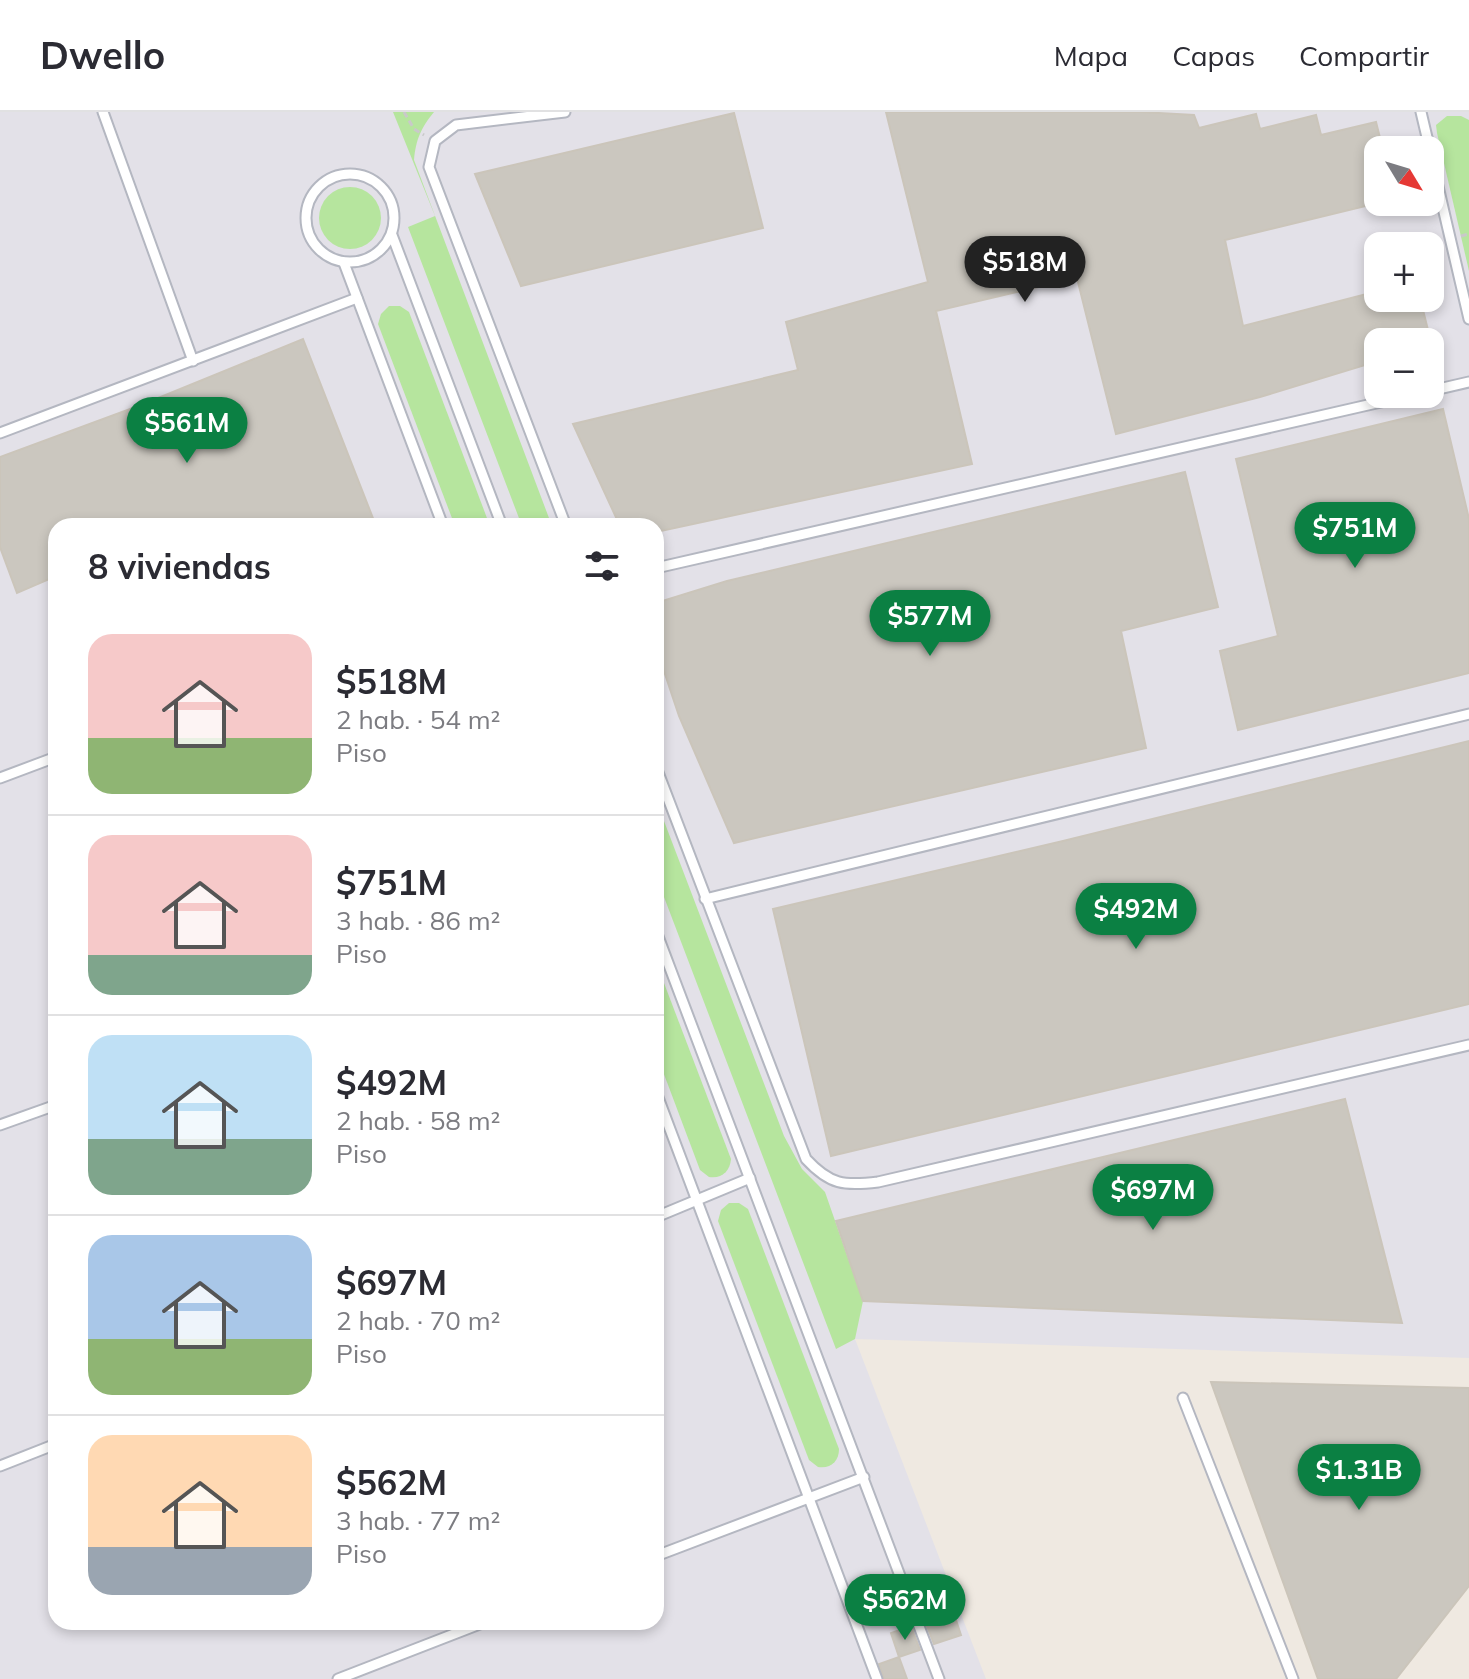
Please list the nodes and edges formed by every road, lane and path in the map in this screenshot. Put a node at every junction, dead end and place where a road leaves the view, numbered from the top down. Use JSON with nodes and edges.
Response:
{"nodes":[{"id":1,"x":103,"y":112,"type":"edge"},
{"id":2,"x":404,"y":112,"type":"edge"},
{"id":3,"x":565,"y":112,"type":"edge"},
{"id":4,"x":1421,"y":112,"type":"edge"},
{"id":5,"x":1427,"y":136,"type":"edge"},
{"id":6,"x":435,"y":141,"type":"junction"},
{"id":7,"x":1444,"y":211,"type":"edge"},
{"id":8,"x":1469,"y":234,"type":"edge"},
{"id":9,"x":392,"y":235,"type":"junction"},
{"id":10,"x":1461,"y":236,"type":"dead end"},
{"id":11,"x":344,"y":263,"type":"junction"},
{"id":12,"x":357,"y":298,"type":"junction"},
{"id":13,"x":1469,"y":319,"type":"edge"},
{"id":14,"x":193,"y":361,"type":"junction"},
{"id":15,"x":1469,"y":382,"type":"edge"},
{"id":16,"x":1444,"y":388,"type":"edge"},
{"id":17,"x":1364,"y":406,"type":"edge"},
{"id":18,"x":0,"y":433,"type":"edge"},
{"id":19,"x":440,"y":518,"type":"edge"},
{"id":20,"x":499,"y":518,"type":"edge"},
{"id":21,"x":563,"y":518,"type":"edge"},
{"id":22,"x":664,"y":566,"type":"edge"},
{"id":23,"x":1469,"y":714,"type":"edge"},
{"id":24,"x":48,"y":760,"type":"edge"},
{"id":25,"x":0,"y":778,"type":"edge"},
{"id":26,"x":664,"y":789,"type":"edge"},
{"id":27,"x":705,"y":899,"type":"junction"},
{"id":28,"x":664,"y":952,"type":"edge"},
{"id":29,"x":1469,"y":1045,"type":"edge"},
{"id":30,"x":48,"y":1108,"type":"edge"},
{"id":31,"x":664,"y":1113,"type":"edge"},
{"id":32,"x":0,"y":1125,"type":"edge"},
{"id":33,"x":750,"y":1178,"type":"junction"},
{"id":34,"x":697,"y":1202,"type":"junction"},
{"id":35,"x":664,"y":1214,"type":"edge"},
{"id":36,"x":1183,"y":1398,"type":"dead end"},
{"id":37,"x":48,"y":1447,"type":"edge"},
{"id":38,"x":0,"y":1466,"type":"edge"},
{"id":39,"x":864,"y":1477,"type":"junction"},
{"id":40,"x":808,"y":1497,"type":"junction"},
{"id":41,"x":664,"y":1553,"type":"edge"},
{"id":42,"x":464,"y":1630,"type":"edge"},
{"id":43,"x":338,"y":1679,"type":"edge"},
{"id":44,"x":877,"y":1679,"type":"edge"},
{"id":45,"x":939,"y":1679,"type":"edge"},
{"id":46,"x":1293,"y":1679,"type":"edge"}],
"edges":[{"from":1,"to":14,"type":"lane"},
{"from":2,"to":6,"type":"path"},
{"from":3,"to":6,"type":"lane"},
{"from":4,"to":5,"type":"lane"},
{"from":6,"to":21,"type":"lane"},
{"from":7,"to":13,"type":"lane"},
{"from":8,"to":10,"type":"path"},
{"from":9,"to":11,"type":"lane"},
{"from":9,"to":11,"type":"lane"},
{"from":9,"to":20,"type":"lane"},
{"from":11,"to":12,"type":"lane"},
{"from":12,"to":14,"type":"lane"},
{"from":12,"to":19,"type":"lane"},
{"from":14,"to":18,"type":"lane"},
{"from":15,"to":16,"type":"lane"},
{"from":17,"to":22,"type":"lane"},
{"from":23,"to":27,"type":"lane"},
{"from":24,"to":25,"type":"lane"},
{"from":26,"to":27,"type":"lane"},
{"from":27,"to":29,"type":"lane"},
{"from":28,"to":33,"type":"lane"},
{"from":30,"to":32,"type":"lane"},
{"from":31,"to":34,"type":"lane"},
{"from":33,"to":34,"type":"lane"},
{"from":33,"to":39,"type":"lane"},
{"from":34,"to":35,"type":"lane"},
{"from":34,"to":40,"type":"lane"},
{"from":36,"to":46,"type":"lane"},
{"from":37,"to":38,"type":"lane"},
{"from":39,"to":40,"type":"lane"},
{"from":39,"to":45,"type":"lane"},
{"from":40,"to":41,"type":"lane"},
{"from":40,"to":44,"type":"lane"},
{"from":42,"to":43,"type":"lane"}]}
